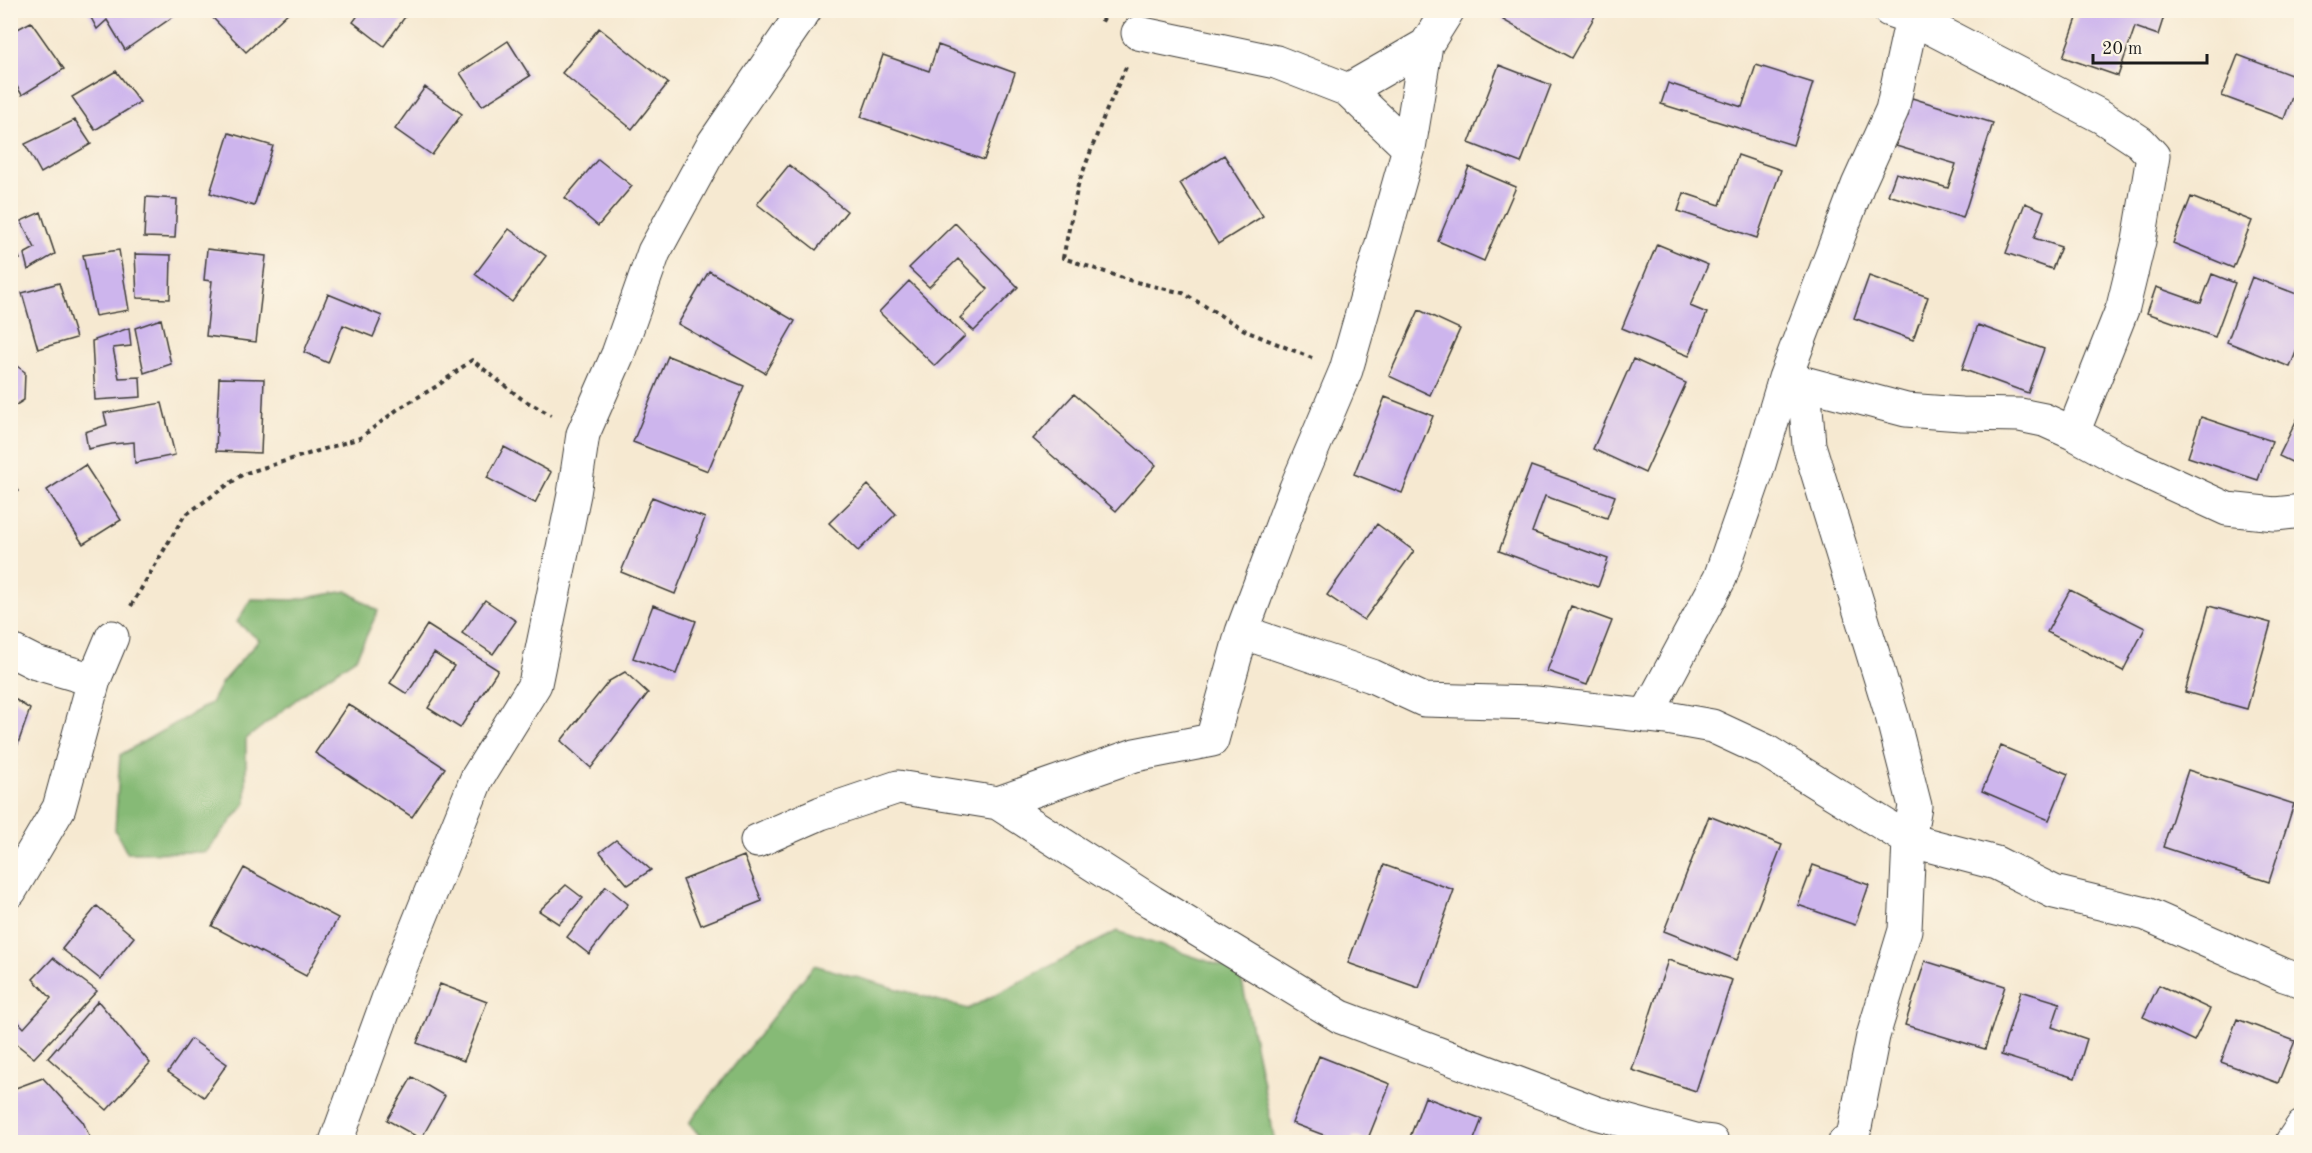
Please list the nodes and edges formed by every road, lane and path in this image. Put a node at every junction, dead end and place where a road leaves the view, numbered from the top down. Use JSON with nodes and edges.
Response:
{"nodes":[{"id":1,"x":805,"y":10,"type":"edge"},
{"id":2,"x":1085,"y":10,"type":"edge"},
{"id":3,"x":1448,"y":10,"type":"edge"},
{"id":4,"x":1901,"y":14,"type":"edge"},
{"id":5,"x":1138,"y":33,"type":"junction"},
{"id":6,"x":1425,"y":45,"type":"junction"},
{"id":7,"x":1348,"y":90,"type":"junction"},
{"id":8,"x":1409,"y":148,"type":"junction"},
{"id":9,"x":1346,"y":370,"type":"junction"},
{"id":10,"x":1795,"y":381,"type":"junction"},
{"id":11,"x":2073,"y":433,"type":"junction"},
{"id":12,"x":583,"y":434,"type":"junction"},
{"id":13,"x":2301,"y":511,"type":"edge"},
{"id":14,"x":1242,"y":632,"type":"junction"},
{"id":15,"x":112,"y":637,"type":"joint"},
{"id":16,"x":10,"y":650,"type":"edge"},
{"id":17,"x":94,"y":680,"type":"junction"},
{"id":18,"x":1646,"y":716,"type":"junction"},
{"id":19,"x":998,"y":802,"type":"junction"},
{"id":20,"x":1909,"y":840,"type":"junction"},
{"id":21,"x":757,"y":841,"type":"dead end"},
{"id":22,"x":10,"y":891,"type":"edge"},
{"id":23,"x":2301,"y":981,"type":"edge"},
{"id":24,"x":2301,"y":1127,"type":"edge"},
{"id":25,"x":336,"y":1143,"type":"edge"},
{"id":26,"x":1712,"y":1143,"type":"edge"},
{"id":27,"x":1845,"y":1143,"type":"edge"},
{"id":28,"x":2292,"y":1143,"type":"edge"}],
"edges":[{"from":1,"to":12,"type":"street"},
{"from":2,"to":5,"type":"path"},
{"from":3,"to":6,"type":"street"},
{"from":4,"to":10,"type":"street"},
{"from":4,"to":11,"type":"street"},
{"from":5,"to":7,"type":"street"},
{"from":5,"to":9,"type":"path"},
{"from":6,"to":7,"type":"street"},
{"from":6,"to":8,"type":"street"},
{"from":7,"to":8,"type":"street"},
{"from":8,"to":9,"type":"street"},
{"from":9,"to":14,"type":"street"},
{"from":10,"to":11,"type":"street"},
{"from":10,"to":18,"type":"street"},
{"from":10,"to":20,"type":"street"},
{"from":11,"to":13,"type":"street"},
{"from":12,"to":15,"type":"path"},
{"from":12,"to":25,"type":"street"},
{"from":14,"to":18,"type":"street"},
{"from":14,"to":19,"type":"street"},
{"from":15,"to":17,"type":"street"},
{"from":16,"to":17,"type":"street"},
{"from":17,"to":22,"type":"street"},
{"from":18,"to":20,"type":"street"},
{"from":19,"to":21,"type":"street"},
{"from":19,"to":26,"type":"street"},
{"from":20,"to":23,"type":"street"},
{"from":20,"to":27,"type":"street"},
{"from":24,"to":28,"type":"street"}]}
